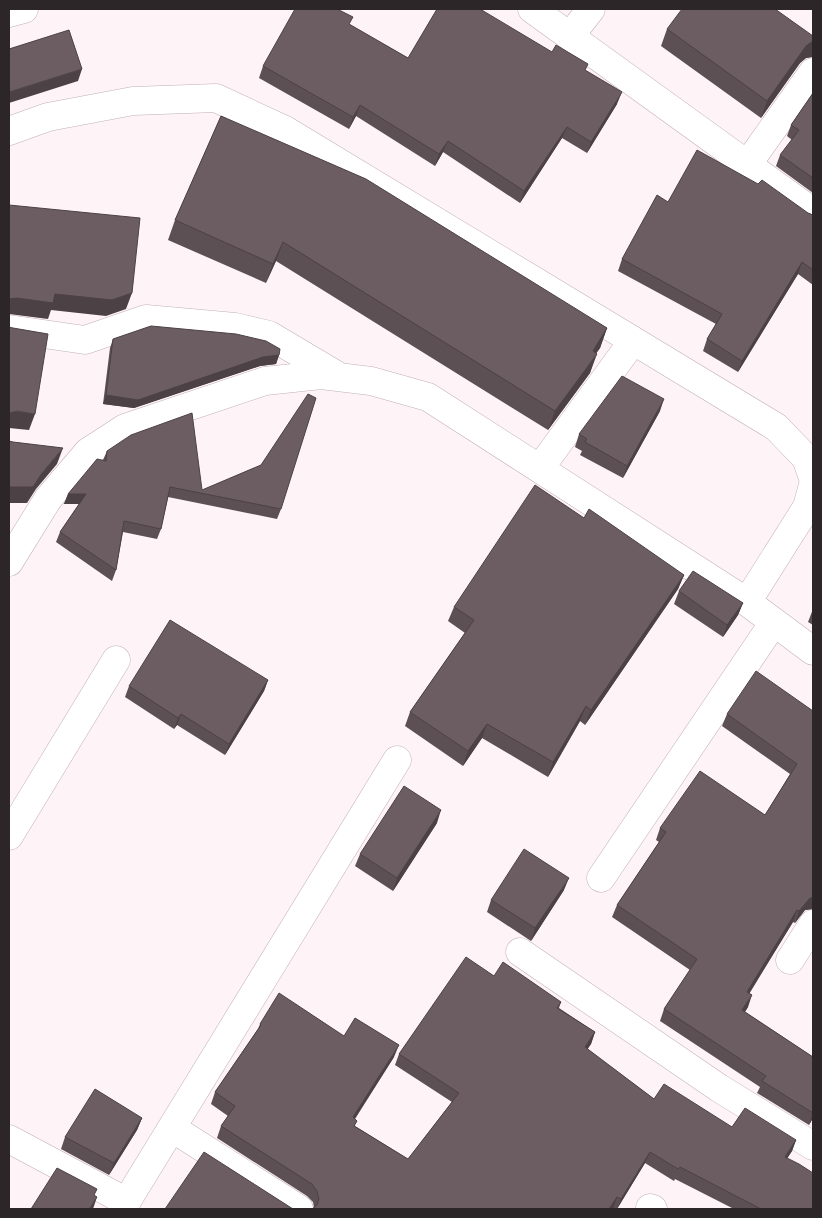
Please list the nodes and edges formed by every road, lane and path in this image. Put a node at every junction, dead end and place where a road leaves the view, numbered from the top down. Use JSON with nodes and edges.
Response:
{"nodes":[{"id":1,"x":24,"y":9,"type":"edge"},
{"id":2,"x":532,"y":9,"type":"edge"},
{"id":3,"x":591,"y":9,"type":"edge"},
{"id":4,"x":9,"y":13,"type":"edge"},
{"id":5,"x":570,"y":36,"type":"junction"},
{"id":6,"x":813,"y":72,"type":"edge"},
{"id":7,"x":9,"y":131,"type":"edge"},
{"id":8,"x":747,"y":165,"type":"junction"},
{"id":9,"x":813,"y":212,"type":"edge"},
{"id":10,"x":9,"y":329,"type":"edge"},
{"id":11,"x":633,"y":341,"type":"junction"},
{"id":12,"x":341,"y":378,"type":"junction"},
{"id":13,"x":62,"y":449,"type":"edge"},
{"id":14,"x":88,"y":452,"type":"junction"},
{"id":15,"x":540,"y":468,"type":"junction"},
{"id":16,"x":813,"y":478,"type":"edge"},
{"id":17,"x":813,"y":485,"type":"edge"},
{"id":18,"x":9,"y":562,"type":"edge"},
{"id":19,"x":747,"y":602,"type":"junction"},
{"id":20,"x":774,"y":622,"type":"junction"},
{"id":21,"x":813,"y":651,"type":"edge"},
{"id":22,"x":116,"y":660,"type":"dead end"},
{"id":23,"x":397,"y":760,"type":"dead end"},
{"id":24,"x":9,"y":836,"type":"edge"},
{"id":25,"x":601,"y":878,"type":"dead end"},
{"id":26,"x":813,"y":924,"type":"edge"},
{"id":27,"x":520,"y":952,"type":"dead end"},
{"id":28,"x":790,"y":960,"type":"dead end"},
{"id":29,"x":172,"y":1128,"type":"junction"},
{"id":30,"x":9,"y":1139,"type":"edge"},
{"id":31,"x":813,"y":1146,"type":"edge"},
{"id":32,"x":125,"y":1206,"type":"edge"},
{"id":33,"x":299,"y":1209,"type":"edge"}],
"edges":[{"from":1,"to":4,"type":"street"},
{"from":2,"to":5,"type":"street"},
{"from":3,"to":5,"type":"street"},
{"from":5,"to":8,"type":"street"},
{"from":6,"to":8,"type":"street"},
{"from":7,"to":11,"type":"street"},
{"from":8,"to":9,"type":"street"},
{"from":10,"to":12,"type":"street"},
{"from":11,"to":15,"type":"street"},
{"from":11,"to":16,"type":"street"},
{"from":12,"to":14,"type":"street"},
{"from":12,"to":15,"type":"street"},
{"from":13,"to":14,"type":"street"},
{"from":14,"to":18,"type":"street"},
{"from":15,"to":19,"type":"street"},
{"from":17,"to":19,"type":"street"},
{"from":19,"to":20,"type":"street"},
{"from":20,"to":21,"type":"street"},
{"from":20,"to":25,"type":"street"},
{"from":22,"to":24,"type":"street"},
{"from":23,"to":29,"type":"street"},
{"from":26,"to":28,"type":"street"},
{"from":27,"to":31,"type":"street"},
{"from":29,"to":32,"type":"street"},
{"from":29,"to":33,"type":"street"},
{"from":30,"to":32,"type":"street"}]}
